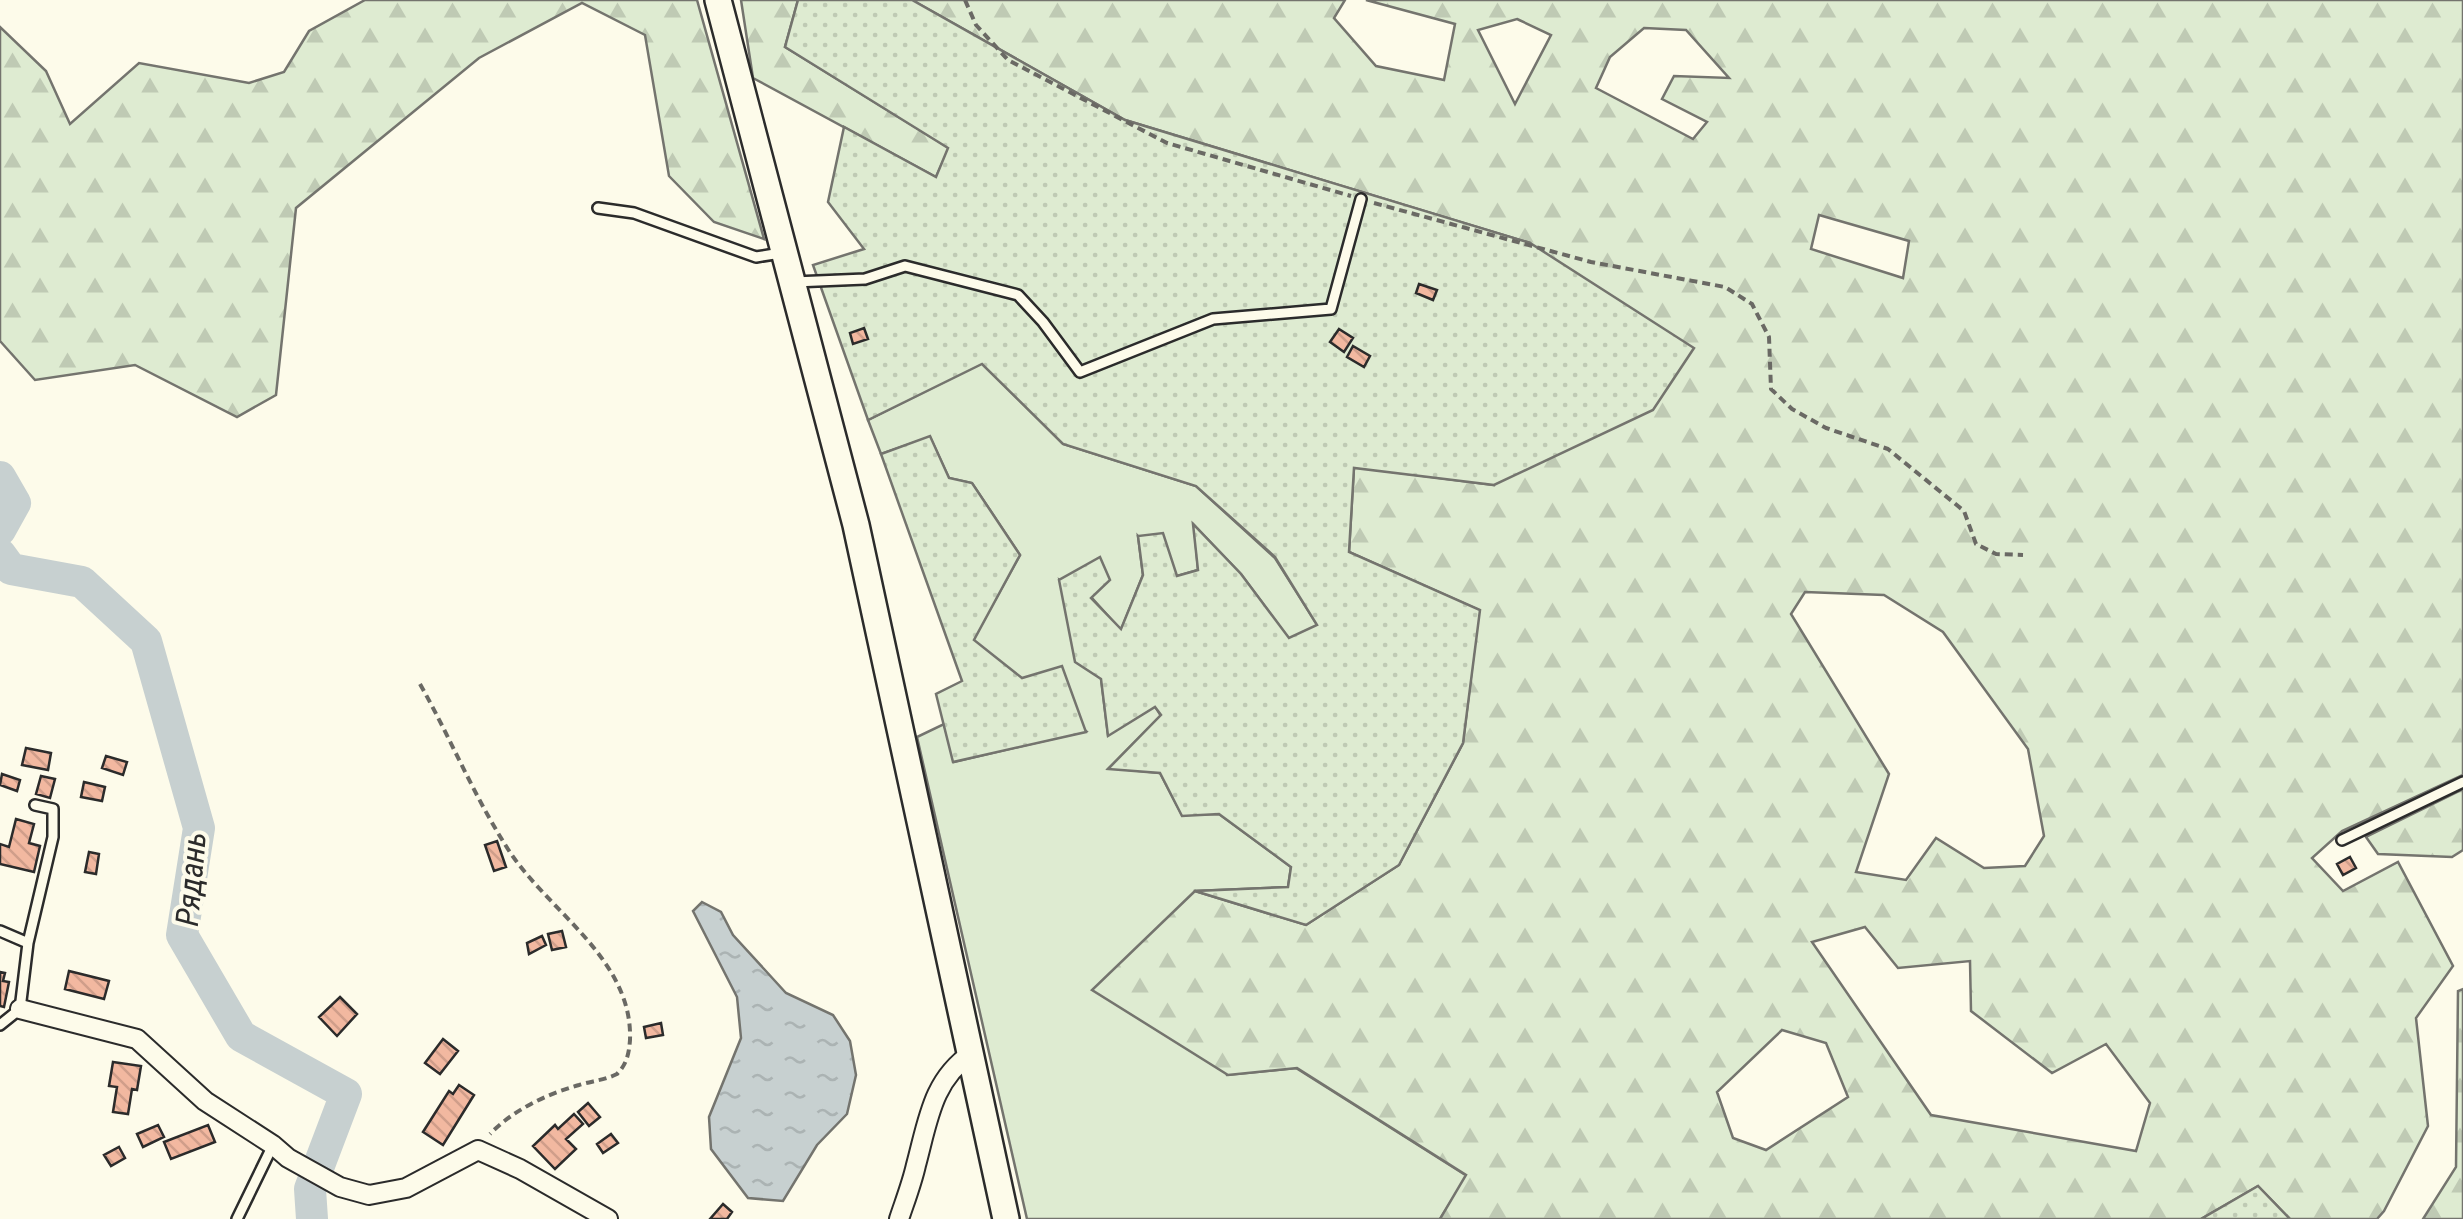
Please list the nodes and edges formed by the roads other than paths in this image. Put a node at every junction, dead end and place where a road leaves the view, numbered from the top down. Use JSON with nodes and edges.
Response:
{"nodes":[{"id":1,"x":718,"y":0,"type":"edge"},
{"id":2,"x":1361,"y":199,"type":"road end"},
{"id":3,"x":598,"y":208,"type":"dead end"},
{"id":4,"x":784,"y":253,"type":"junction"},
{"id":5,"x":791,"y":282,"type":"junction"},
{"id":6,"x":2463,"y":782,"type":"edge"},
{"id":7,"x":35,"y":805,"type":"dead end"},
{"id":8,"x":2342,"y":840,"type":"dead end"},
{"id":9,"x":0,"y":931,"type":"edge"},
{"id":10,"x":28,"y":943,"type":"junction"},
{"id":11,"x":20,"y":1009,"type":"junction"},
{"id":12,"x":0,"y":1025,"type":"edge"},
{"id":13,"x":972,"y":1053,"type":"junction"},
{"id":14,"x":273,"y":1145,"type":"junction"},
{"id":15,"x":237,"y":1219,"type":"edge"},
{"id":16,"x":608,"y":1219,"type":"edge"},
{"id":17,"x":899,"y":1219,"type":"edge"},
{"id":18,"x":1006,"y":1219,"type":"edge"}],
"edges":[{"from":1,"to":4,"type":"street"},
{"from":2,"to":5,"type":"lane"},
{"from":3,"to":4,"type":"lane"},
{"from":4,"to":5,"type":"street"},
{"from":5,"to":13,"type":"street"},
{"from":6,"to":8,"type":"lane"},
{"from":7,"to":10,"type":"lane"},
{"from":9,"to":10,"type":"lane"},
{"from":10,"to":11,"type":"lane"},
{"from":11,"to":12,"type":"lane"},
{"from":11,"to":14,"type":"street"},
{"from":13,"to":17,"type":"street"},
{"from":13,"to":18,"type":"street"},
{"from":14,"to":15,"type":"lane"},
{"from":14,"to":16,"type":"street"}]}
